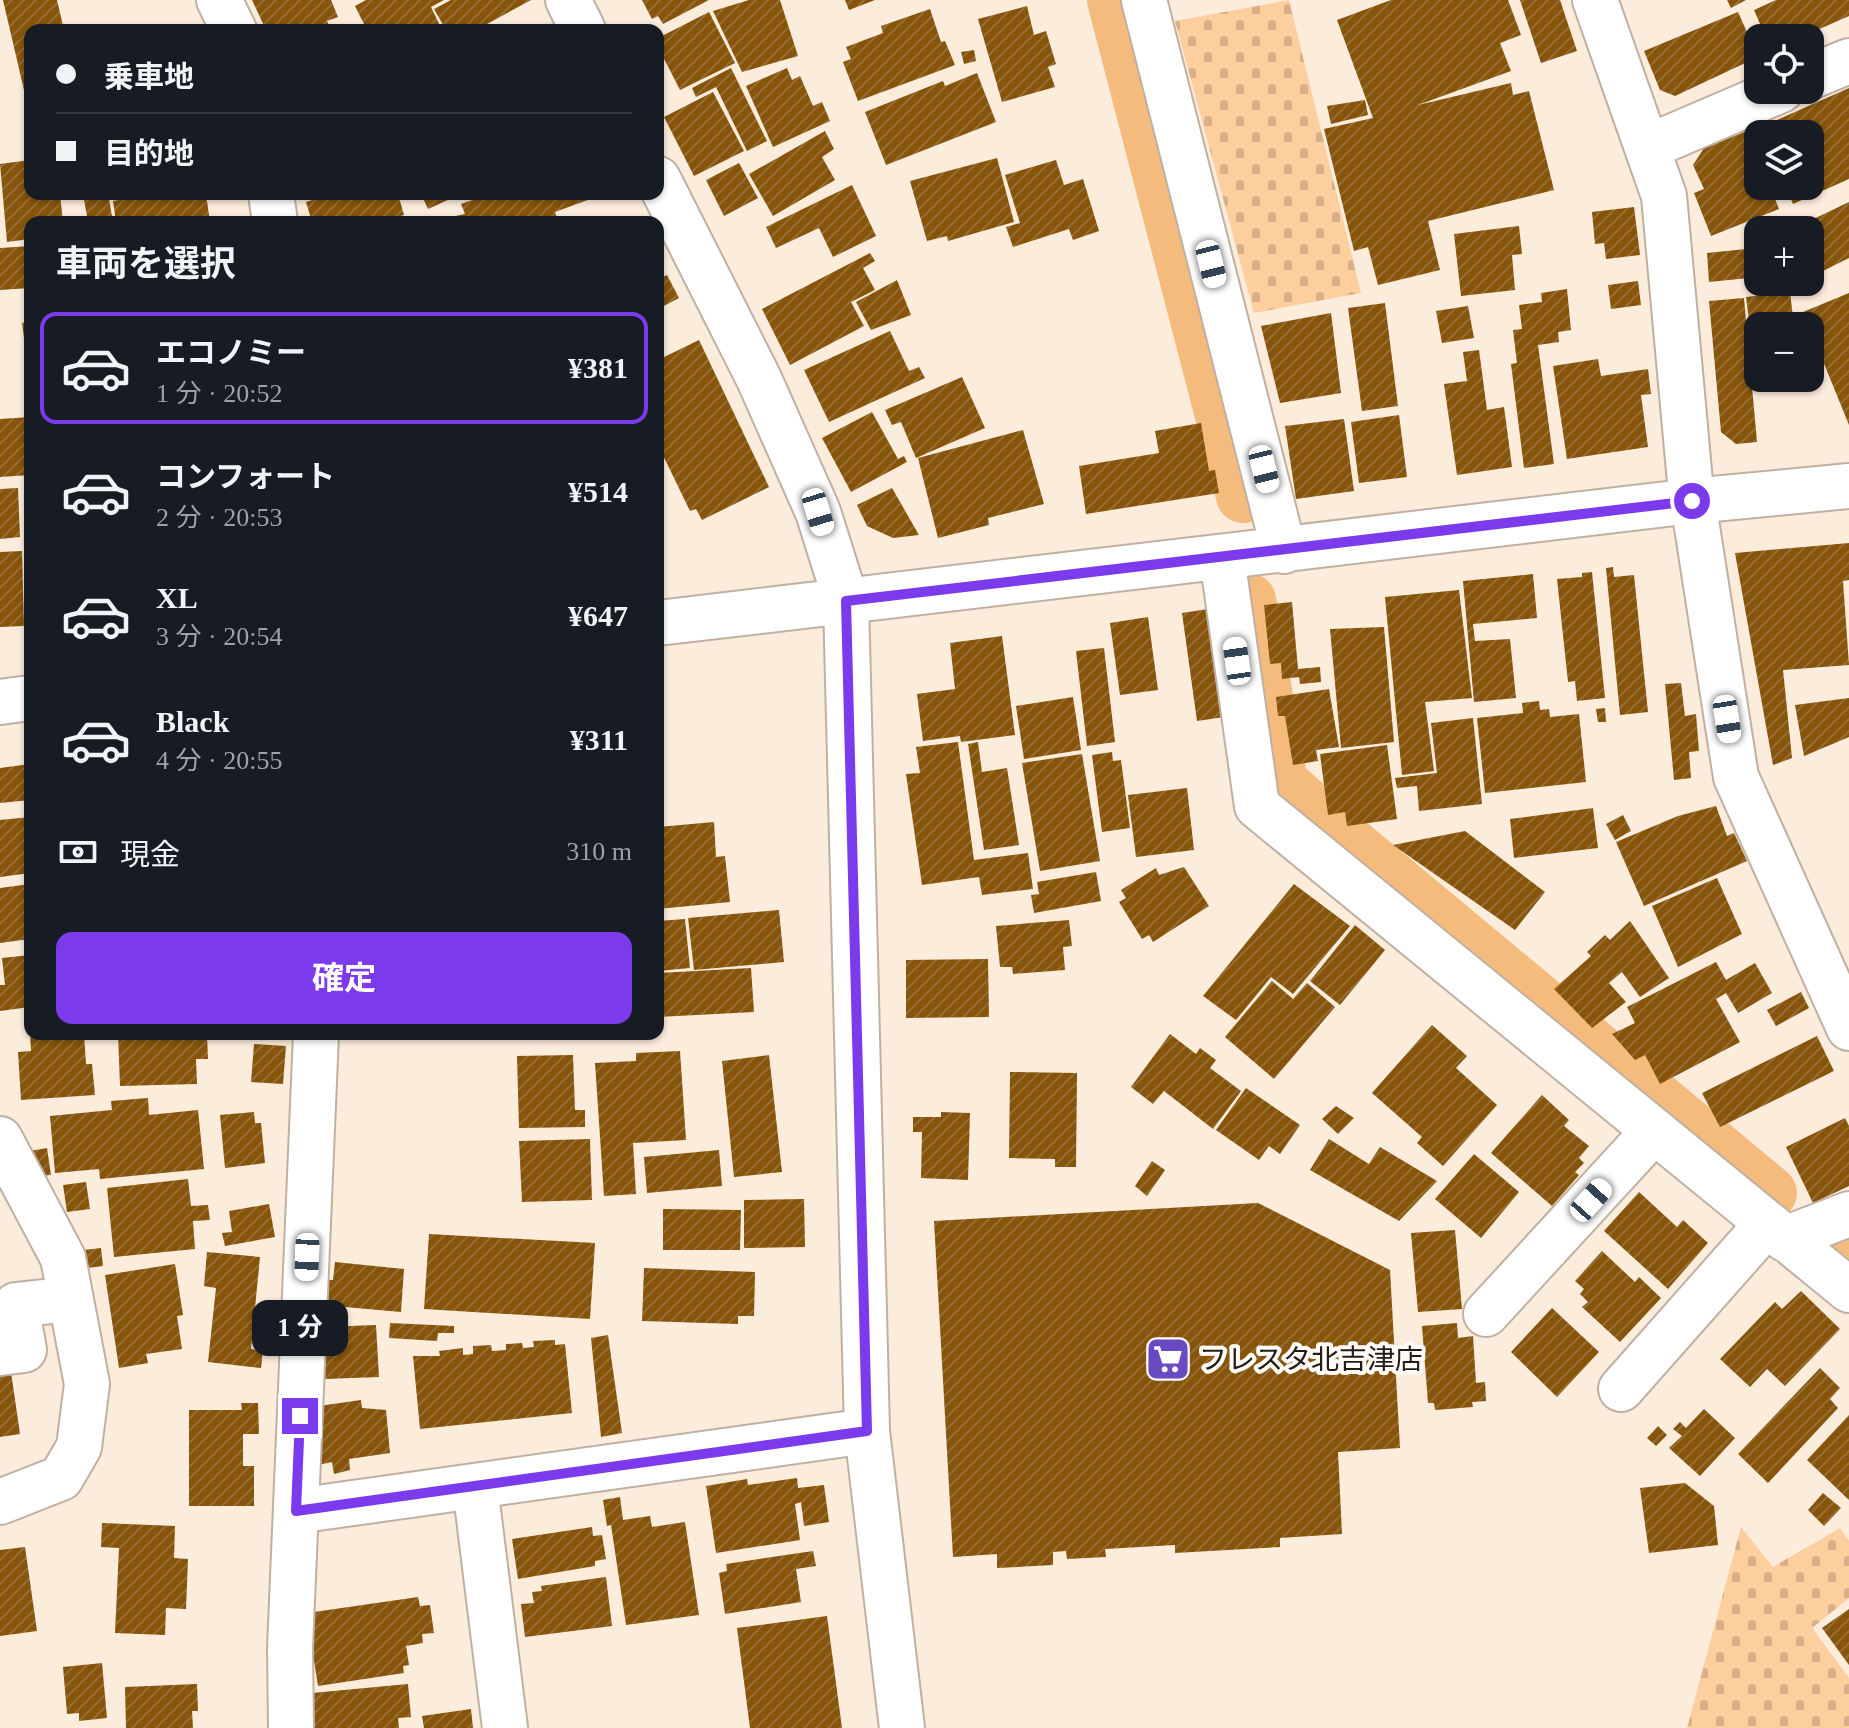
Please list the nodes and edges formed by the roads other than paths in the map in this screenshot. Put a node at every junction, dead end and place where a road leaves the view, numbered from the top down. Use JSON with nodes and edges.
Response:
{"nodes":[{"id":1,"x":219,"y":0,"type":"edge"},
{"id":2,"x":568,"y":0,"type":"edge"},
{"id":3,"x":1144,"y":0,"type":"edge"},
{"id":4,"x":1595,"y":0,"type":"edge"},
{"id":5,"x":231,"y":24,"type":"edge"},
{"id":6,"x":580,"y":24,"type":"edge"},
{"id":7,"x":1849,"y":61,"type":"edge"},
{"id":8,"x":1824,"y":71,"type":"edge"},
{"id":9,"x":1748,"y":104,"type":"edge"},
{"id":10,"x":1648,"y":147,"type":"junction"},
{"id":11,"x":664,"y":191,"type":"edge"},
{"id":12,"x":1849,"y":486,"type":"edge"},
{"id":13,"x":1692,"y":501,"type":"junction"},
{"id":14,"x":1284,"y":551,"type":"junction"},
{"id":15,"x":1222,"y":557,"type":"junction"},
{"id":16,"x":846,"y":601,"type":"junction"},
{"id":17,"x":664,"y":622,"type":"edge"},
{"id":18,"x":24,"y":699,"type":"edge"},
{"id":19,"x":0,"y":702,"type":"edge"},
{"id":20,"x":1849,"y":1028,"type":"edge"},
{"id":21,"x":316,"y":1040,"type":"edge"},
{"id":22,"x":1654,"y":1131,"type":"junction"},
{"id":23,"x":0,"y":1139,"type":"edge"},
{"id":24,"x":1849,"y":1214,"type":"edge"},
{"id":25,"x":1776,"y":1231,"type":"junction"},
{"id":26,"x":1849,"y":1290,"type":"edge"},
{"id":27,"x":71,"y":1299,"type":"junction"},
{"id":28,"x":1486,"y":1314,"type":"dead end"},
{"id":29,"x":0,"y":1353,"type":"edge"},
{"id":30,"x":1621,"y":1389,"type":"dead end"},
{"id":31,"x":867,"y":1431,"type":"junction"},
{"id":32,"x":475,"y":1486,"type":"junction"},
{"id":33,"x":0,"y":1502,"type":"edge"},
{"id":34,"x":296,"y":1511,"type":"junction"},
{"id":35,"x":291,"y":1728,"type":"edge"},
{"id":36,"x":505,"y":1728,"type":"edge"},
{"id":37,"x":902,"y":1728,"type":"edge"}],
"edges":[{"from":1,"to":5,"type":"street"},
{"from":2,"to":6,"type":"street"},
{"from":3,"to":14,"type":"street"},
{"from":4,"to":10,"type":"street"},
{"from":7,"to":8,"type":"street"},
{"from":9,"to":10,"type":"street"},
{"from":10,"to":13,"type":"street"},
{"from":11,"to":16,"type":"street"},
{"from":12,"to":13,"type":"street"},
{"from":13,"to":14,"type":"street"},
{"from":13,"to":20,"type":"street"},
{"from":14,"to":15,"type":"street"},
{"from":15,"to":16,"type":"street"},
{"from":15,"to":22,"type":"street"},
{"from":16,"to":17,"type":"street"},
{"from":16,"to":31,"type":"street"},
{"from":18,"to":19,"type":"street"},
{"from":21,"to":34,"type":"street"},
{"from":22,"to":25,"type":"street"},
{"from":22,"to":28,"type":"street"},
{"from":23,"to":27,"type":"street"},
{"from":24,"to":25,"type":"street"},
{"from":25,"to":26,"type":"street"},
{"from":25,"to":30,"type":"street"},
{"from":27,"to":29,"type":"street"},
{"from":27,"to":33,"type":"street"},
{"from":31,"to":32,"type":"street"},
{"from":31,"to":37,"type":"street"},
{"from":32,"to":34,"type":"street"},
{"from":32,"to":36,"type":"street"},
{"from":34,"to":35,"type":"street"}]}
